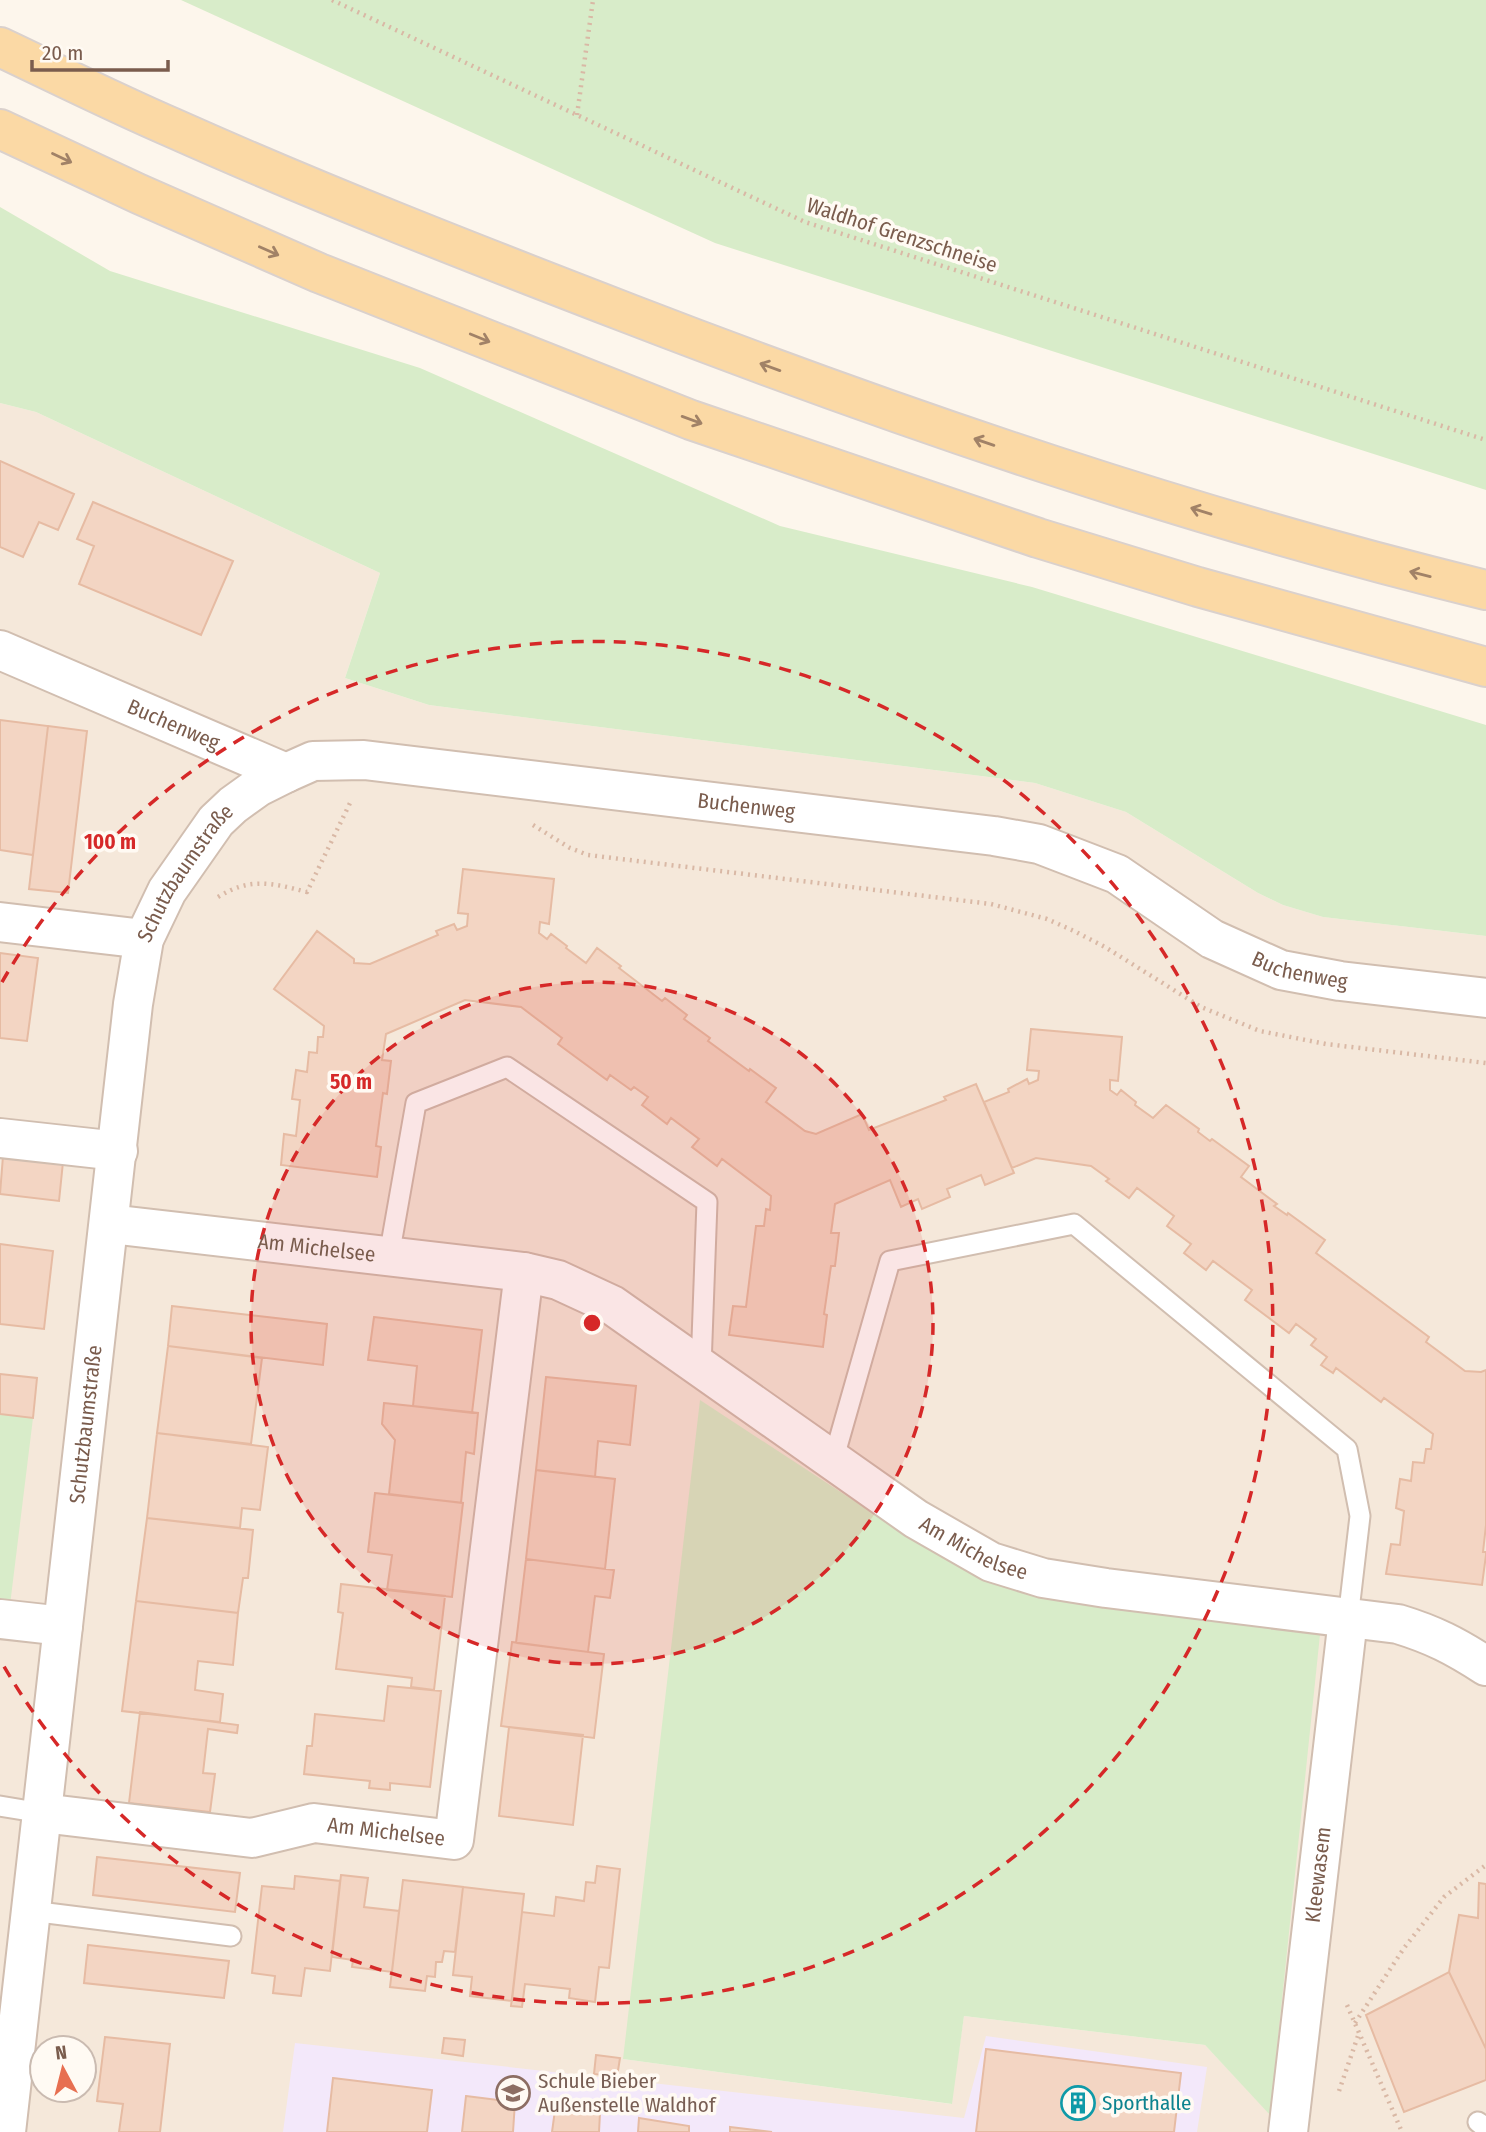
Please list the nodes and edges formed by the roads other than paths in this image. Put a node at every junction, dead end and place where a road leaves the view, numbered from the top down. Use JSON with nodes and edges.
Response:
{"nodes":[{"id":1,"x":0,"y":47,"type":"edge"},
{"id":2,"x":0,"y":129,"type":"edge"},
{"id":3,"x":1486,"y":590,"type":"edge"},
{"id":4,"x":0,"y":650,"type":"edge"},
{"id":5,"x":1486,"y":667,"type":"edge"},
{"id":6,"x":286,"y":773,"type":"junction"},
{"id":7,"x":0,"y":922,"type":"edge"},
{"id":8,"x":144,"y":939,"type":"junction"},
{"id":9,"x":1486,"y":998,"type":"edge"},
{"id":10,"x":0,"y":1139,"type":"edge"},
{"id":11,"x":118,"y":1152,"type":"junction"},
{"id":12,"x":110,"y":1224,"type":"junction"},
{"id":13,"x":389,"y":1256,"type":"junction"},
{"id":14,"x":524,"y":1272,"type":"junction"},
{"id":15,"x":701,"y":1367,"type":"junction"},
{"id":16,"x":833,"y":1461,"type":"junction"},
{"id":17,"x":0,"y":1619,"type":"edge"},
{"id":18,"x":1348,"y":1619,"type":"junction"},
{"id":19,"x":63,"y":1626,"type":"junction"},
{"id":20,"x":1486,"y":1666,"type":"edge"},
{"id":21,"x":0,"y":1806,"type":"edge"},
{"id":22,"x":42,"y":1813,"type":"junction"},
{"id":23,"x":31,"y":1911,"type":"junction"},
{"id":24,"x":231,"y":1936,"type":"dead end"},
{"id":25,"x":11,"y":1981,"type":"edge"},
{"id":26,"x":6,"y":2132,"type":"edge"},
{"id":27,"x":1288,"y":2132,"type":"edge"}],
"edges":[{"from":3,"to":1,"type":"main road","one_way":true},
{"from":2,"to":5,"type":"main road","one_way":true},
{"from":4,"to":6,"type":"street","name":"Buchenweg"},
{"from":6,"to":8,"type":"street","name":"Schutzbaumstraße"},
{"from":6,"to":9,"type":"street","name":"Buchenweg"},
{"from":7,"to":8,"type":"street"},
{"from":8,"to":11,"type":"street","name":"Schutzbaumstraße"},
{"from":10,"to":11,"type":"street"},
{"from":11,"to":12,"type":"street","name":"Schutzbaumstraße"},
{"from":12,"to":13,"type":"street","name":"Am Michelsee"},
{"from":12,"to":19,"type":"street","name":"Schutzbaumstraße"},
{"from":13,"to":14,"type":"street","name":"Am Michelsee"},
{"from":13,"to":15,"type":"lane"},
{"from":14,"to":15,"type":"street","name":"Am Michelsee"},
{"from":14,"to":22,"type":"street","name":"Am Michelsee"},
{"from":15,"to":16,"type":"street","name":"Am Michelsee"},
{"from":16,"to":18,"type":"street","name":"Am Michelsee"},
{"from":16,"to":18,"type":"lane"},
{"from":17,"to":19,"type":"street"},
{"from":18,"to":20,"type":"street","name":"Am Michelsee"},
{"from":18,"to":27,"type":"street","name":"Kleewasem"},
{"from":19,"to":22,"type":"street","name":"Schutzbaumstraße"},
{"from":21,"to":22,"type":"lane"},
{"from":22,"to":23,"type":"street","name":"Schutzbaumstraße"},
{"from":23,"to":24,"type":"lane"},
{"from":23,"to":25,"type":"street","name":"Schutzbaumstraße"},
{"from":25,"to":26,"type":"street","name":"Schutzbaumstraße"}]}
